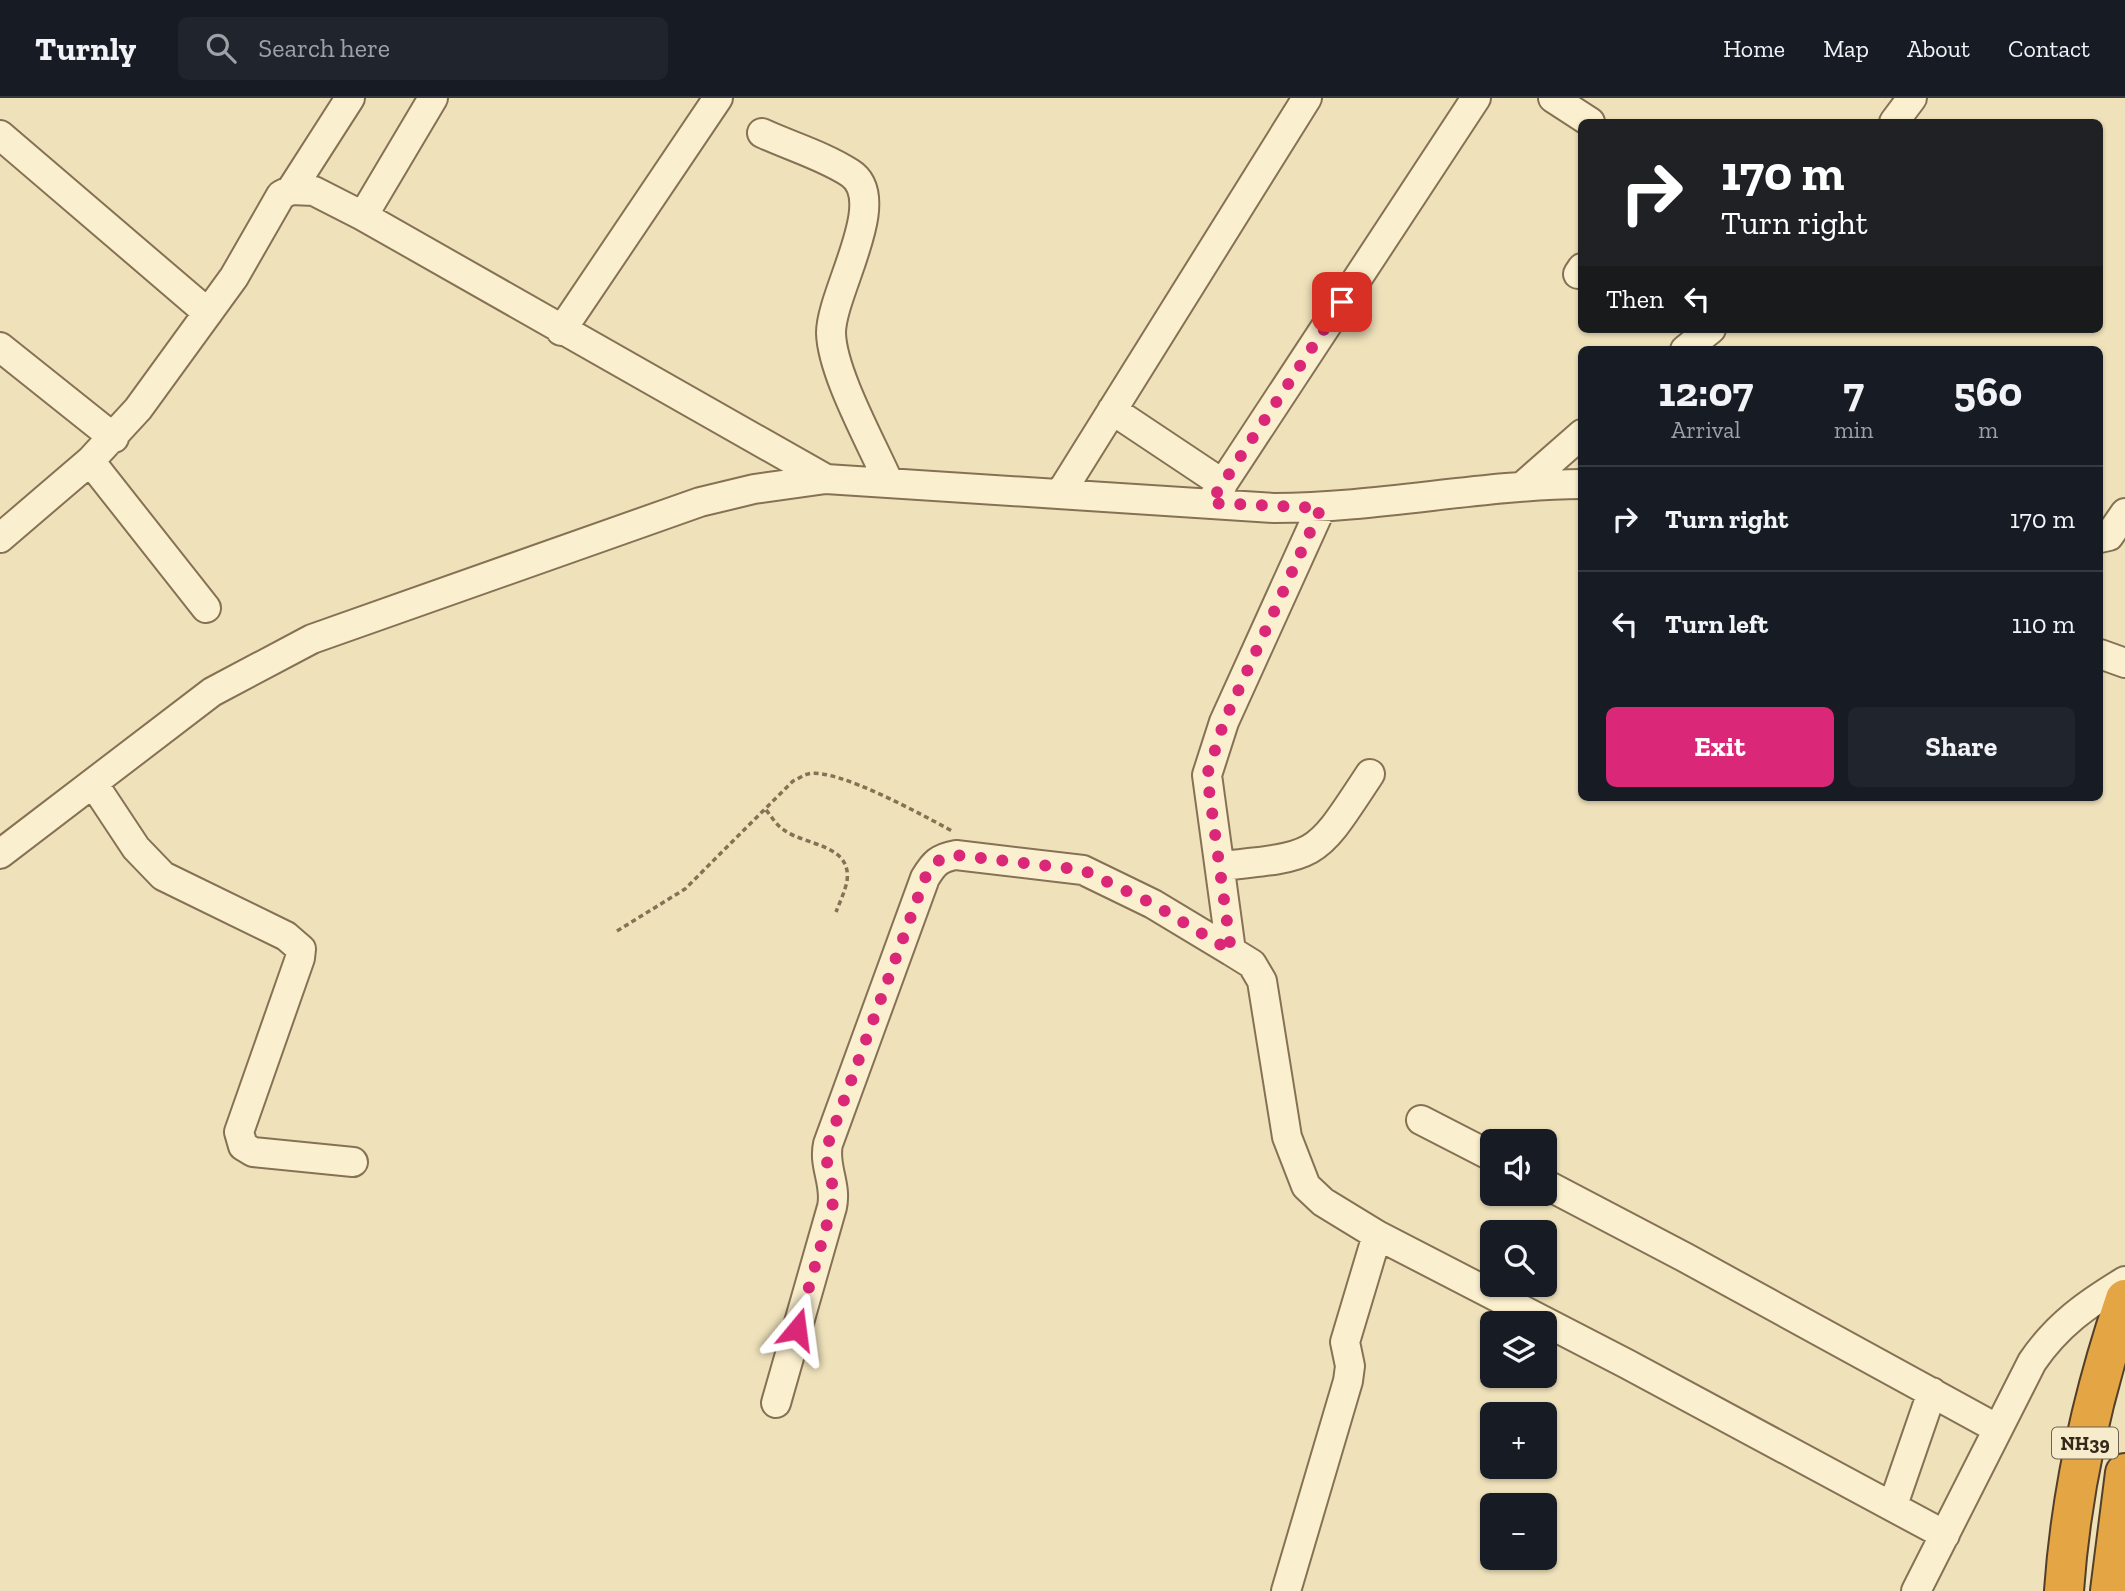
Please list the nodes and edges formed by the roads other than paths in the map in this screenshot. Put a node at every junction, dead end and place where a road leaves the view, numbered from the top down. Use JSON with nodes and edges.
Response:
{"nodes":[{"id":1,"x":350,"y":98,"type":"edge"},
{"id":2,"x":433,"y":98,"type":"edge"},
{"id":3,"x":718,"y":98,"type":"edge"},
{"id":4,"x":1307,"y":98,"type":"edge"},
{"id":5,"x":1476,"y":98,"type":"edge"},
{"id":6,"x":1553,"y":98,"type":"edge"},
{"id":7,"x":1912,"y":98,"type":"edge"},
{"id":8,"x":1585,"y":119,"type":"edge"},
{"id":9,"x":1896,"y":119,"type":"edge"},
{"id":10,"x":762,"y":134,"type":"dead end"},
{"id":11,"x":0,"y":135,"type":"edge"},
{"id":12,"x":291,"y":190,"type":"junction"},
{"id":13,"x":363,"y":216,"type":"junction"},
{"id":14,"x":208,"y":313,"type":"junction"},
{"id":15,"x":561,"y":331,"type":"junction"},
{"id":16,"x":1706,"y":333,"type":"edge"},
{"id":17,"x":1690,"y":346,"type":"edge"},
{"id":18,"x":0,"y":347,"type":"edge"},
{"id":19,"x":1112,"y":410,"type":"junction"},
{"id":20,"x":114,"y":438,"type":"junction"},
{"id":21,"x":1578,"y":438,"type":"edge"},
{"id":22,"x":90,"y":461,"type":"junction"},
{"id":23,"x":826,"y":479,"type":"junction"},
{"id":24,"x":889,"y":483,"type":"junction"},
{"id":25,"x":1525,"y":484,"type":"junction"},
{"id":26,"x":1578,"y":484,"type":"edge"},
{"id":27,"x":1060,"y":494,"type":"junction"},
{"id":28,"x":1217,"y":494,"type":"junction"},
{"id":29,"x":1321,"y":508,"type":"junction"},
{"id":30,"x":2125,"y":513,"type":"edge"},
{"id":31,"x":2103,"y":537,"type":"edge"},
{"id":32,"x":0,"y":538,"type":"edge"},
{"id":33,"x":206,"y":608,"type":"dead end"},
{"id":34,"x":2103,"y":655,"type":"edge"},
{"id":35,"x":2125,"y":663,"type":"edge"},
{"id":36,"x":1370,"y":774,"type":"dead end"},
{"id":37,"x":93,"y":783,"type":"junction"},
{"id":38,"x":0,"y":854,"type":"edge"},
{"id":39,"x":1221,"y":866,"type":"junction"},
{"id":40,"x":1231,"y":951,"type":"junction"},
{"id":41,"x":1421,"y":1120,"type":"dead end"},
{"id":42,"x":1480,"y":1150,"type":"edge"},
{"id":43,"x":353,"y":1162,"type":"dead end"},
{"id":44,"x":1557,"y":1190,"type":"edge"},
{"id":45,"x":1377,"y":1235,"type":"junction"},
{"id":46,"x":2125,"y":1281,"type":"edge"},
{"id":47,"x":2125,"y":1299,"type":"edge"},
{"id":48,"x":1932,"y":1392,"type":"junction"},
{"id":49,"x":776,"y":1403,"type":"dead end"},
{"id":50,"x":1998,"y":1429,"type":"junction"},
{"id":51,"x":2125,"y":1474,"type":"edge"},
{"id":52,"x":1893,"y":1505,"type":"junction"},
{"id":53,"x":1945,"y":1535,"type":"junction"},
{"id":54,"x":1286,"y":1591,"type":"edge"},
{"id":55,"x":1916,"y":1591,"type":"edge"},
{"id":56,"x":2064,"y":1591,"type":"edge"},
{"id":57,"x":2110,"y":1591,"type":"edge"}],
"edges":[{"from":1,"to":12,"type":"street"},
{"from":2,"to":13,"type":"street"},
{"from":3,"to":15,"type":"street"},
{"from":4,"to":19,"type":"street"},
{"from":5,"to":28,"type":"street"},
{"from":6,"to":8,"type":"street"},
{"from":7,"to":9,"type":"street"},
{"from":10,"to":24,"type":"street"},
{"from":11,"to":14,"type":"street"},
{"from":12,"to":13,"type":"street"},
{"from":12,"to":14,"type":"street"},
{"from":13,"to":15,"type":"street"},
{"from":14,"to":20,"type":"street"},
{"from":15,"to":23,"type":"street"},
{"from":16,"to":17,"type":"street"},
{"from":18,"to":20,"type":"street"},
{"from":19,"to":27,"type":"street"},
{"from":19,"to":28,"type":"street"},
{"from":20,"to":22,"type":"street"},
{"from":21,"to":25,"type":"street"},
{"from":22,"to":32,"type":"street"},
{"from":22,"to":33,"type":"street"},
{"from":23,"to":24,"type":"street"},
{"from":23,"to":37,"type":"street"},
{"from":24,"to":27,"type":"street"},
{"from":25,"to":26,"type":"street"},
{"from":25,"to":29,"type":"street"},
{"from":27,"to":28,"type":"street"},
{"from":28,"to":29,"type":"street"},
{"from":29,"to":39,"type":"street"},
{"from":30,"to":31,"type":"street"},
{"from":34,"to":35,"type":"street"},
{"from":36,"to":39,"type":"street"},
{"from":37,"to":38,"type":"street"},
{"from":37,"to":43,"type":"street"},
{"from":39,"to":40,"type":"street"},
{"from":40,"to":45,"type":"street"},
{"from":40,"to":49,"type":"street"},
{"from":41,"to":42,"type":"street"},
{"from":44,"to":48,"type":"street"},
{"from":45,"to":52,"type":"street"},
{"from":45,"to":54,"type":"street"},
{"from":46,"to":50,"type":"street"},
{"from":47,"to":56,"type":"highway","number":"NH39"},
{"from":48,"to":50,"type":"street"},
{"from":48,"to":52,"type":"street"},
{"from":50,"to":53,"type":"street"},
{"from":51,"to":57,"type":"highway","number":"NH39"},
{"from":52,"to":53,"type":"street"},
{"from":53,"to":55,"type":"street"}]}
